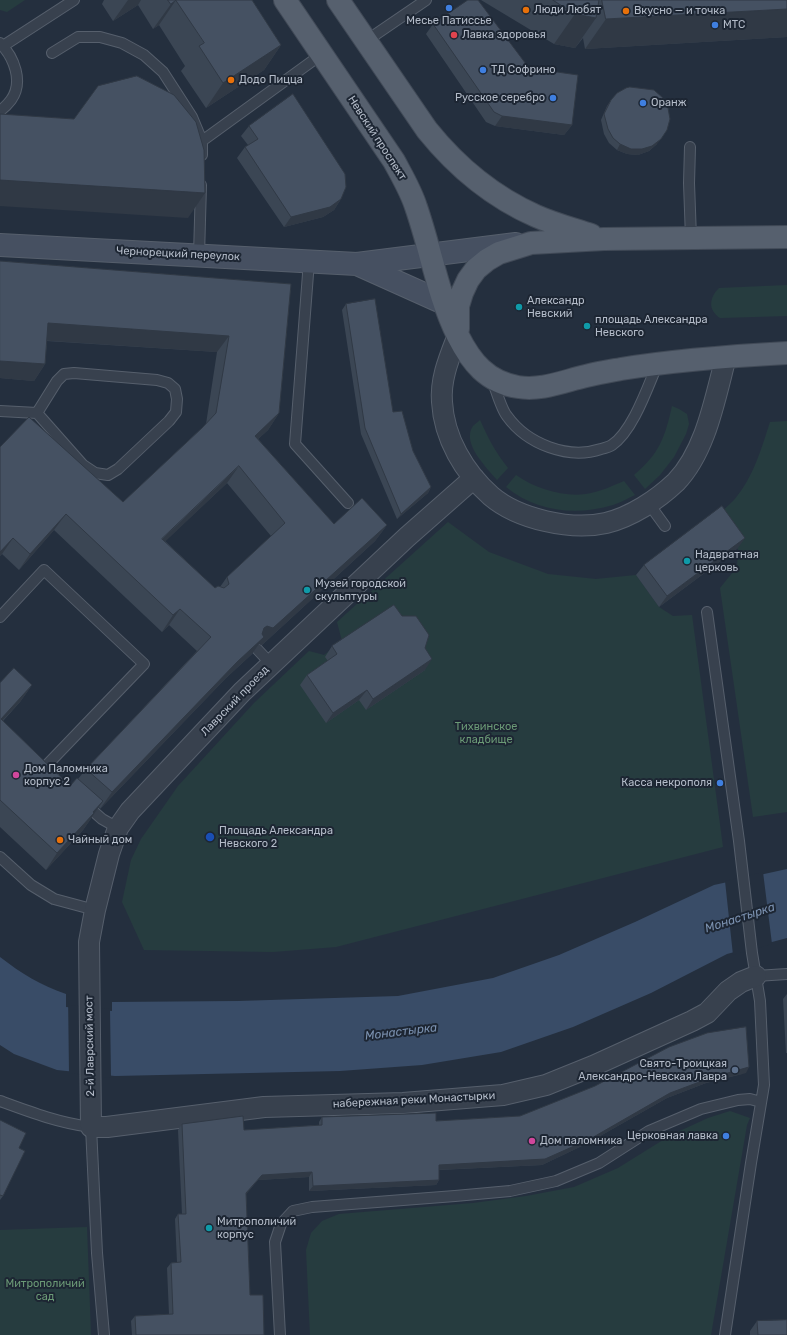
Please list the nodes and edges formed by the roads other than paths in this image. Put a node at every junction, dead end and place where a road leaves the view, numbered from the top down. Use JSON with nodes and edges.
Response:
{"nodes":[{"id":1,"x":74,"y":0,"type":"edge"},
{"id":2,"x":285,"y":0,"type":"edge"},
{"id":3,"x":338,"y":0,"type":"edge"},
{"id":4,"x":426,"y":0,"type":"edge"},
{"id":5,"x":366,"y":41,"type":"junction"},
{"id":6,"x":2,"y":44,"type":"edge"},
{"id":7,"x":52,"y":53,"type":"dead end"},
{"id":8,"x":322,"y":54,"type":"junction"},
{"id":9,"x":0,"y":111,"type":"edge"},
{"id":10,"x":202,"y":141,"type":"junction"},
{"id":11,"x":690,"y":148,"type":"dead end"},
{"id":12,"x":202,"y":163,"type":"edge"},
{"id":13,"x":201,"y":177,"type":"edge"},
{"id":14,"x":787,"y":237,"type":"edge"},
{"id":15,"x":691,"y":238,"type":"junction"},
{"id":16,"x":604,"y":239,"type":"junction"},
{"id":17,"x":531,"y":243,"type":"junction"},
{"id":18,"x":0,"y":245,"type":"edge"},
{"id":19,"x":430,"y":254,"type":"junction"},
{"id":20,"x":199,"y":255,"type":"junction"},
{"id":21,"x":309,"y":261,"type":"junction"},
{"id":22,"x":357,"y":264,"type":"junction"},
{"id":23,"x":446,"y":304,"type":"junction"},
{"id":24,"x":458,"y":335,"type":"junction"},
{"id":25,"x":787,"y":353,"type":"edge"},
{"id":26,"x":726,"y":357,"type":"junction"},
{"id":27,"x":658,"y":363,"type":"junction"},
{"id":28,"x":492,"y":378,"type":"junction"},
{"id":29,"x":0,"y":411,"type":"edge"},
{"id":30,"x":37,"y":413,"type":"junction"},
{"id":31,"x":474,"y":478,"type":"junction"},
{"id":32,"x":348,"y":503,"type":"dead end"},
{"id":33,"x":649,"y":504,"type":"junction"},
{"id":34,"x":665,"y":526,"type":"dead end"},
{"id":35,"x":707,"y":612,"type":"dead end"},
{"id":36,"x":0,"y":617,"type":"edge"},
{"id":37,"x":257,"y":649,"type":"edge"},
{"id":38,"x":271,"y":664,"type":"junction"},
{"id":39,"x":62,"y":782,"type":"edge"},
{"id":40,"x":78,"y":797,"type":"edge"},
{"id":41,"x":118,"y":828,"type":"junction"},
{"id":42,"x":0,"y":857,"type":"edge"},
{"id":43,"x":95,"y":910,"type":"junction"},
{"id":44,"x":787,"y":974,"type":"edge"},
{"id":45,"x":756,"y":976,"type":"junction"},
{"id":46,"x":89,"y":978,"type":"joint"},
{"id":47,"x":0,"y":1101,"type":"edge"},
{"id":48,"x":761,"y":1102,"type":"junction"},
{"id":49,"x":91,"y":1120,"type":"junction"},
{"id":50,"x":104,"y":1335,"type":"edge"},
{"id":51,"x":280,"y":1335,"type":"edge"},
{"id":52,"x":725,"y":1335,"type":"edge"}],
"edges":[{"from":1,"to":6,"type":"lane"},
{"from":2,"to":8,"type":"main road","name":"Невский проспект"},
{"from":3,"to":5,"type":"main road"},
{"from":4,"to":5,"type":"lane"},
{"from":5,"to":16,"type":"main road"},
{"from":6,"to":9,"type":"lane"},
{"from":7,"to":10,"type":"lane"},
{"from":8,"to":10,"type":"lane"},
{"from":8,"to":19,"type":"main road","name":"Невский проспект"},
{"from":10,"to":12,"type":"lane"},
{"from":11,"to":15,"type":"lane"},
{"from":13,"to":20,"type":"lane"},
{"from":14,"to":15,"type":"main road"},
{"from":15,"to":16,"type":"main road"},
{"from":16,"to":17,"type":"main road"},
{"from":17,"to":19,"type":"street","name":"Чернорецкий переулок"},
{"from":17,"to":24,"type":"main road"},
{"from":18,"to":20,"type":"street","name":"Чернорецкий переулок"},
{"from":19,"to":22,"type":"street","name":"Чернорецкий переулок"},
{"from":19,"to":23,"type":"main road","name":"Невский проспект"},
{"from":20,"to":21,"type":"street","name":"Чернорецкий переулок"},
{"from":21,"to":22,"type":"street","name":"Чернорецкий переулок"},
{"from":21,"to":32,"type":"lane"},
{"from":22,"to":23,"type":"street","name":"Чернорецкий переулок"},
{"from":23,"to":24,"type":"main road","name":"Невский проспект"},
{"from":24,"to":28,"type":"main road"},
{"from":24,"to":31,"type":"street"},
{"from":25,"to":26,"type":"main road"},
{"from":26,"to":27,"type":"main road"},
{"from":26,"to":33,"type":"street"},
{"from":27,"to":28,"type":"main road"},
{"from":27,"to":28,"type":"lane"},
{"from":29,"to":30,"type":"lane"},
{"from":30,"to":30,"type":"lane"},
{"from":31,"to":33,"type":"street"},
{"from":31,"to":38,"type":"street","name":"Лаврский проезд"},
{"from":33,"to":34,"type":"lane"},
{"from":35,"to":45,"type":"lane"},
{"from":36,"to":39,"type":"lane"},
{"from":37,"to":38,"type":"lane"},
{"from":38,"to":41,"type":"street","name":"Лаврский проезд"},
{"from":40,"to":41,"type":"lane"},
{"from":41,"to":43,"type":"street","name":"Лаврский проезд"},
{"from":42,"to":43,"type":"lane"},
{"from":43,"to":46,"type":"street","name":"Лаврский проезд"},
{"from":44,"to":45,"type":"lane"},
{"from":45,"to":48,"type":"lane"},
{"from":45,"to":49,"type":"street","name":"набережная реки Монастырки"},
{"from":46,"to":49,"type":"street","name":"2-й Лаврский мост"},
{"from":47,"to":49,"type":"lane"},
{"from":48,"to":51,"type":"lane"},
{"from":48,"to":52,"type":"lane"},
{"from":49,"to":50,"type":"lane"}]}
